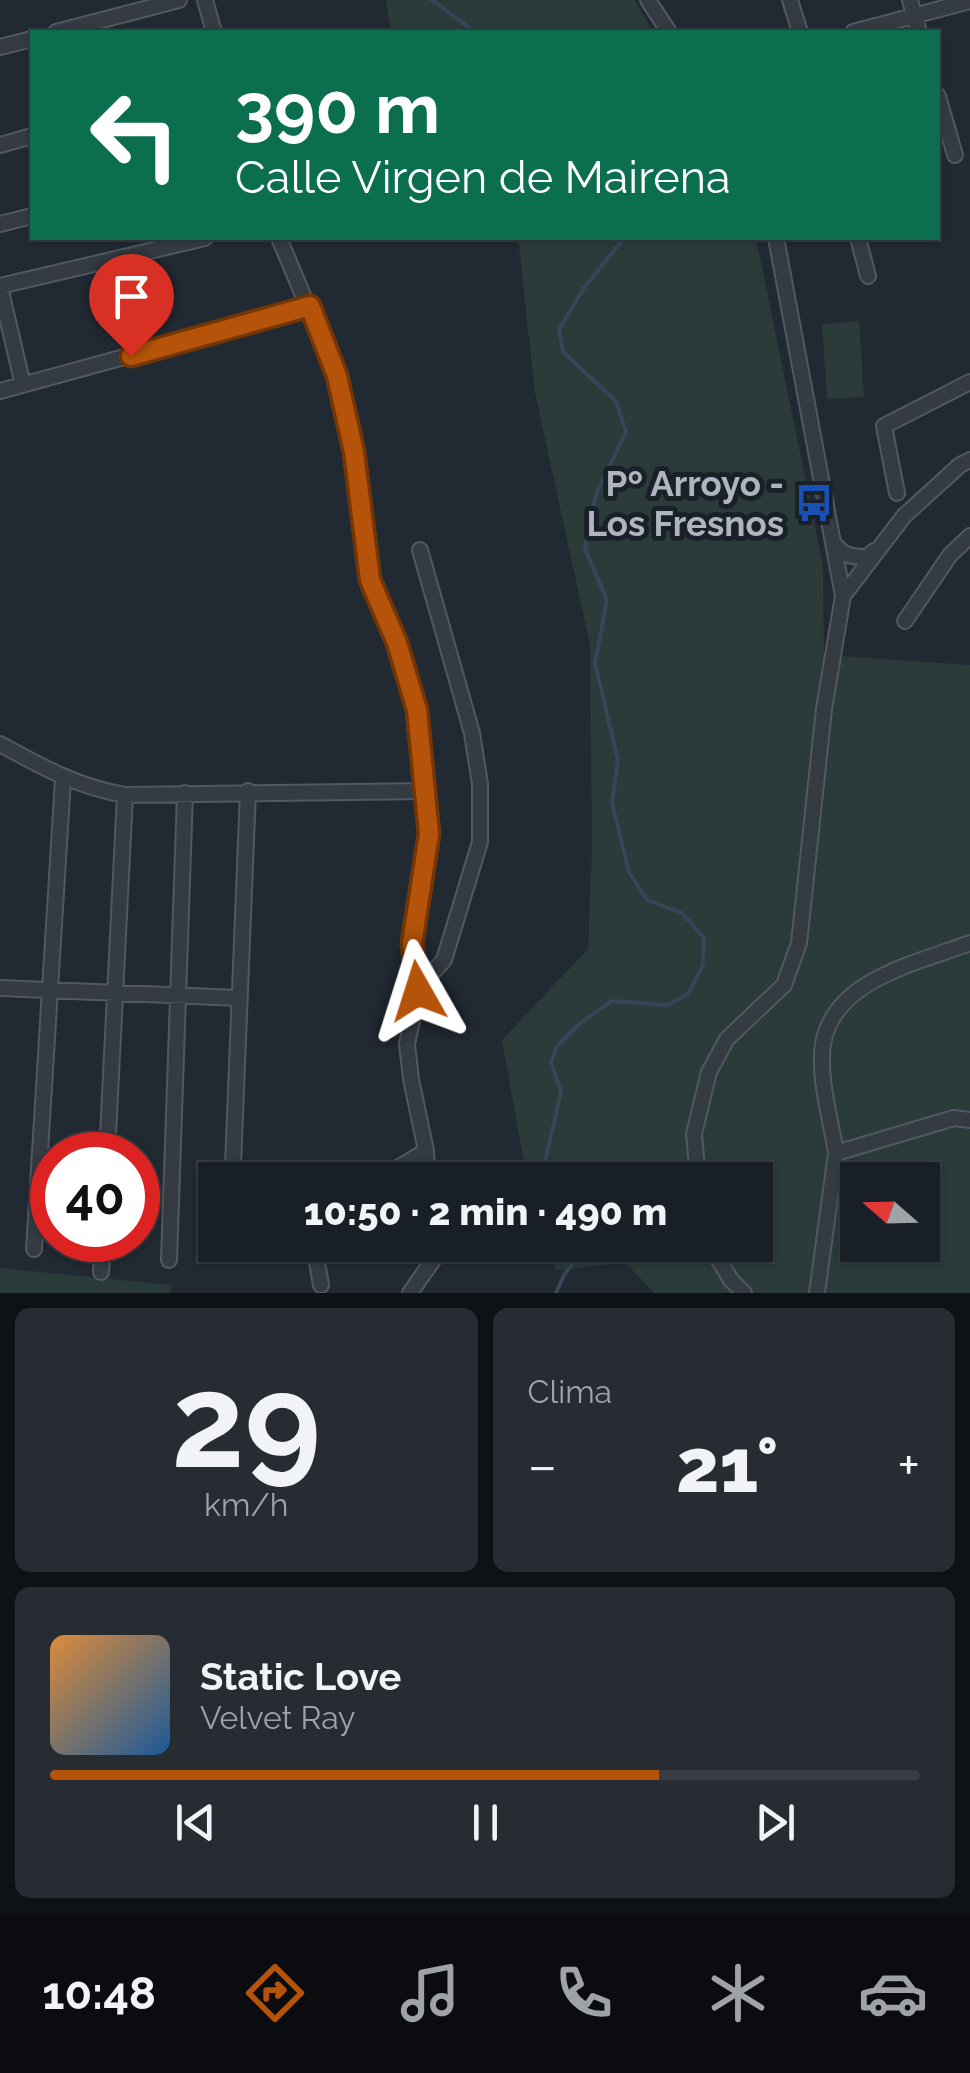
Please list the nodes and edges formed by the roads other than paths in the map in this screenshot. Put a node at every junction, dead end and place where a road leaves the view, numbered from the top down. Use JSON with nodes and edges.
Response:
{"nodes":[{"id":1,"x":179,"y":0,"type":"edge"},
{"id":2,"x":206,"y":0,"type":"edge"},
{"id":3,"x":648,"y":0,"type":"edge"},
{"id":4,"x":790,"y":0,"type":"edge"},
{"id":5,"x":910,"y":0,"type":"edge"},
{"id":6,"x":970,"y":1,"type":"edge"},
{"id":7,"x":914,"y":16,"type":"junction"},
{"id":8,"x":64,"y":30,"type":"edge"},
{"id":9,"x":214,"y":30,"type":"edge"},
{"id":10,"x":667,"y":30,"type":"edge"},
{"id":11,"x":799,"y":30,"type":"edge"},
{"id":12,"x":860,"y":30,"type":"edge"},
{"id":13,"x":918,"y":30,"type":"edge"},
{"id":14,"x":30,"y":39,"type":"edge"},
{"id":15,"x":0,"y":47,"type":"edge"},
{"id":16,"x":940,"y":103,"type":"edge"},
{"id":17,"x":30,"y":137,"type":"edge"},
{"id":18,"x":0,"y":145,"type":"edge"},
{"id":19,"x":954,"y":155,"type":"dead end"},
{"id":20,"x":30,"y":216,"type":"edge"},
{"id":21,"x":0,"y":224,"type":"edge"},
{"id":22,"x":197,"y":240,"type":"edge"},
{"id":23,"x":280,"y":240,"type":"edge"},
{"id":24,"x":776,"y":240,"type":"edge"},
{"id":25,"x":859,"y":240,"type":"edge"},
{"id":26,"x":868,"y":276,"type":"dead end"},
{"id":27,"x":0,"y":287,"type":"edge"},
{"id":28,"x":310,"y":306,"type":"junction"},
{"id":29,"x":970,"y":382,"type":"edge"},
{"id":30,"x":24,"y":385,"type":"junction"},
{"id":31,"x":0,"y":391,"type":"edge"},
{"id":32,"x":970,"y":460,"type":"edge"},
{"id":33,"x":897,"y":493,"type":"dead end"},
{"id":34,"x":970,"y":536,"type":"edge"},
{"id":35,"x":885,"y":541,"type":"junction"},
{"id":36,"x":833,"y":542,"type":"junction"},
{"id":37,"x":420,"y":550,"type":"dead end"},
{"id":38,"x":843,"y":596,"type":"junction"},
{"id":39,"x":905,"y":622,"type":"dead end"},
{"id":40,"x":0,"y":744,"type":"edge"},
{"id":41,"x":63,"y":779,"type":"junction"},
{"id":42,"x":248,"y":791,"type":"junction"},
{"id":43,"x":427,"y":791,"type":"junction"},
{"id":44,"x":186,"y":793,"type":"junction"},
{"id":45,"x":125,"y":795,"type":"junction"},
{"id":46,"x":970,"y":943,"type":"edge"},
{"id":47,"x":416,"y":982,"type":"junction"},
{"id":48,"x":0,"y":988,"type":"edge"},
{"id":49,"x":49,"y":991,"type":"junction"},
{"id":50,"x":115,"y":992,"type":"junction"},
{"id":51,"x":178,"y":996,"type":"junction"},
{"id":52,"x":239,"y":998,"type":"junction"},
{"id":53,"x":970,"y":1120,"type":"edge"},
{"id":54,"x":41,"y":1132,"type":"edge"},
{"id":55,"x":108,"y":1132,"type":"edge"},
{"id":56,"x":426,"y":1152,"type":"junction"},
{"id":57,"x":836,"y":1153,"type":"junction"},
{"id":58,"x":233,"y":1162,"type":"edge"},
{"id":59,"x":409,"y":1162,"type":"edge"},
{"id":60,"x":427,"y":1162,"type":"edge"},
{"id":61,"x":696,"y":1162,"type":"edge"},
{"id":62,"x":169,"y":1260,"type":"dead end"},
{"id":63,"x":102,"y":1262,"type":"edge"},
{"id":64,"x":317,"y":1262,"type":"edge"},
{"id":65,"x":432,"y":1262,"type":"edge"},
{"id":66,"x":720,"y":1262,"type":"edge"},
{"id":67,"x":101,"y":1272,"type":"dead end"},
{"id":68,"x":321,"y":1285,"type":"dead end"},
{"id":69,"x":410,"y":1293,"type":"edge"},
{"id":70,"x":744,"y":1293,"type":"edge"},
{"id":71,"x":817,"y":1293,"type":"edge"}],
"edges":[{"from":1,"to":8,"type":"street"},
{"from":2,"to":9,"type":"street"},
{"from":3,"to":10,"type":"street"},
{"from":4,"to":11,"type":"street"},
{"from":5,"to":7,"type":"street"},
{"from":6,"to":7,"type":"street"},
{"from":7,"to":12,"type":"street"},
{"from":7,"to":13,"type":"street"},
{"from":14,"to":15,"type":"street"},
{"from":16,"to":19,"type":"street"},
{"from":17,"to":18,"type":"street"},
{"from":20,"to":21,"type":"street"},
{"from":22,"to":27,"type":"street"},
{"from":23,"to":28,"type":"street"},
{"from":24,"to":36,"type":"street"},
{"from":25,"to":26,"type":"street"},
{"from":27,"to":30,"type":"street"},
{"from":28,"to":30,"type":"street"},
{"from":28,"to":43,"type":"street"},
{"from":29,"to":33,"type":"street"},
{"from":30,"to":31,"type":"street"},
{"from":32,"to":35,"type":"street"},
{"from":34,"to":39,"type":"street"},
{"from":35,"to":36,"type":"street"},
{"from":35,"to":38,"type":"street"},
{"from":36,"to":38,"type":"street"},
{"from":37,"to":47,"type":"street"},
{"from":38,"to":61,"type":"street"},
{"from":40,"to":41,"type":"street"},
{"from":41,"to":45,"type":"street"},
{"from":41,"to":49,"type":"street"},
{"from":42,"to":43,"type":"street"},
{"from":42,"to":44,"type":"street"},
{"from":42,"to":52,"type":"street"},
{"from":43,"to":47,"type":"street"},
{"from":44,"to":45,"type":"street"},
{"from":44,"to":51,"type":"street"},
{"from":45,"to":50,"type":"street"},
{"from":46,"to":57,"type":"street"},
{"from":47,"to":56,"type":"street"},
{"from":48,"to":49,"type":"street"},
{"from":49,"to":50,"type":"street"},
{"from":49,"to":54,"type":"street"},
{"from":50,"to":51,"type":"street"},
{"from":50,"to":55,"type":"street"},
{"from":51,"to":52,"type":"street"},
{"from":51,"to":62,"type":"street"},
{"from":52,"to":58,"type":"street"},
{"from":53,"to":57,"type":"street"},
{"from":56,"to":59,"type":"street"},
{"from":56,"to":60,"type":"street"},
{"from":57,"to":71,"type":"street"},
{"from":63,"to":67,"type":"street"},
{"from":64,"to":68,"type":"street"},
{"from":65,"to":69,"type":"street"},
{"from":66,"to":70,"type":"street"}]}
